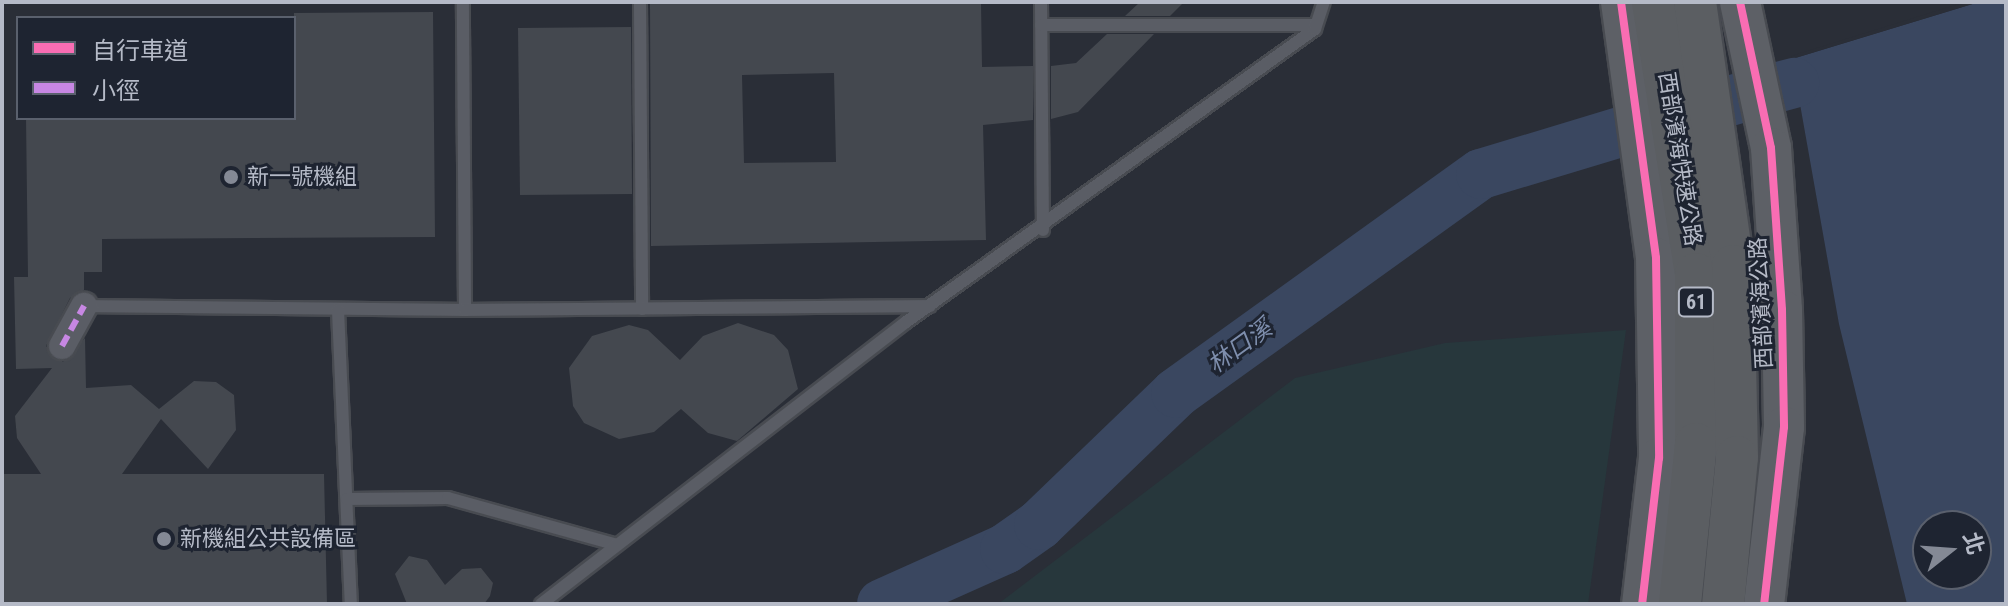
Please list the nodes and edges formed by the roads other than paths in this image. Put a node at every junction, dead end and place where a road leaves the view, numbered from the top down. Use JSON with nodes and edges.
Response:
{"nodes":[{"id":1,"x":463,"y":2,"type":"edge"},
{"id":2,"x":640,"y":2,"type":"edge"},
{"id":3,"x":1041,"y":2,"type":"edge"},
{"id":4,"x":1324,"y":2,"type":"edge"},
{"id":5,"x":1621,"y":2,"type":"edge"},
{"id":6,"x":1653,"y":2,"type":"edge"},
{"id":7,"x":1695,"y":2,"type":"edge"},
{"id":8,"x":1740,"y":2,"type":"edge"},
{"id":9,"x":1041,"y":25,"type":"junction"},
{"id":10,"x":1316,"y":25,"type":"junction"},
{"id":11,"x":1043,"y":230,"type":"junction"},
{"id":12,"x":84,"y":306,"type":"joint"},
{"id":13,"x":930,"y":306,"type":"junction"},
{"id":14,"x":642,"y":309,"type":"junction"},
{"id":15,"x":338,"y":310,"type":"junction"},
{"id":16,"x":465,"y":310,"type":"junction"},
{"id":17,"x":62,"y":346,"type":"dead end"},
{"id":18,"x":347,"y":499,"type":"junction"},
{"id":19,"x":617,"y":545,"type":"junction"},
{"id":20,"x":351,"y":604,"type":"edge"},
{"id":21,"x":541,"y":604,"type":"edge"},
{"id":22,"x":1642,"y":604,"type":"edge"},
{"id":23,"x":1680,"y":604,"type":"edge"},
{"id":24,"x":1723,"y":604,"type":"edge"},
{"id":25,"x":1764,"y":604,"type":"edge"}],
"edges":[{"from":1,"to":16,"type":"lane"},
{"from":2,"to":14,"type":"lane"},
{"from":3,"to":9,"type":"lane"},
{"from":4,"to":10,"type":"lane"},
{"from":5,"to":22,"type":"main road"},
{"from":6,"to":23,"type":"highway","name":"西部濱海快速公路","number":"61"},
{"from":7,"to":24,"type":"highway","name":"西部濱海快速公路","number":"61"},
{"from":8,"to":25,"type":"main road","name":"西部濱海公路"},
{"from":9,"to":10,"type":"lane"},
{"from":9,"to":11,"type":"lane"},
{"from":10,"to":11,"type":"lane"},
{"from":11,"to":13,"type":"lane"},
{"from":12,"to":15,"type":"lane"},
{"from":12,"to":17,"type":"street"},
{"from":13,"to":14,"type":"lane"},
{"from":13,"to":19,"type":"lane"},
{"from":14,"to":16,"type":"lane"},
{"from":15,"to":16,"type":"lane"},
{"from":15,"to":18,"type":"lane"},
{"from":18,"to":19,"type":"lane"},
{"from":18,"to":20,"type":"lane"},
{"from":19,"to":21,"type":"lane"}]}
